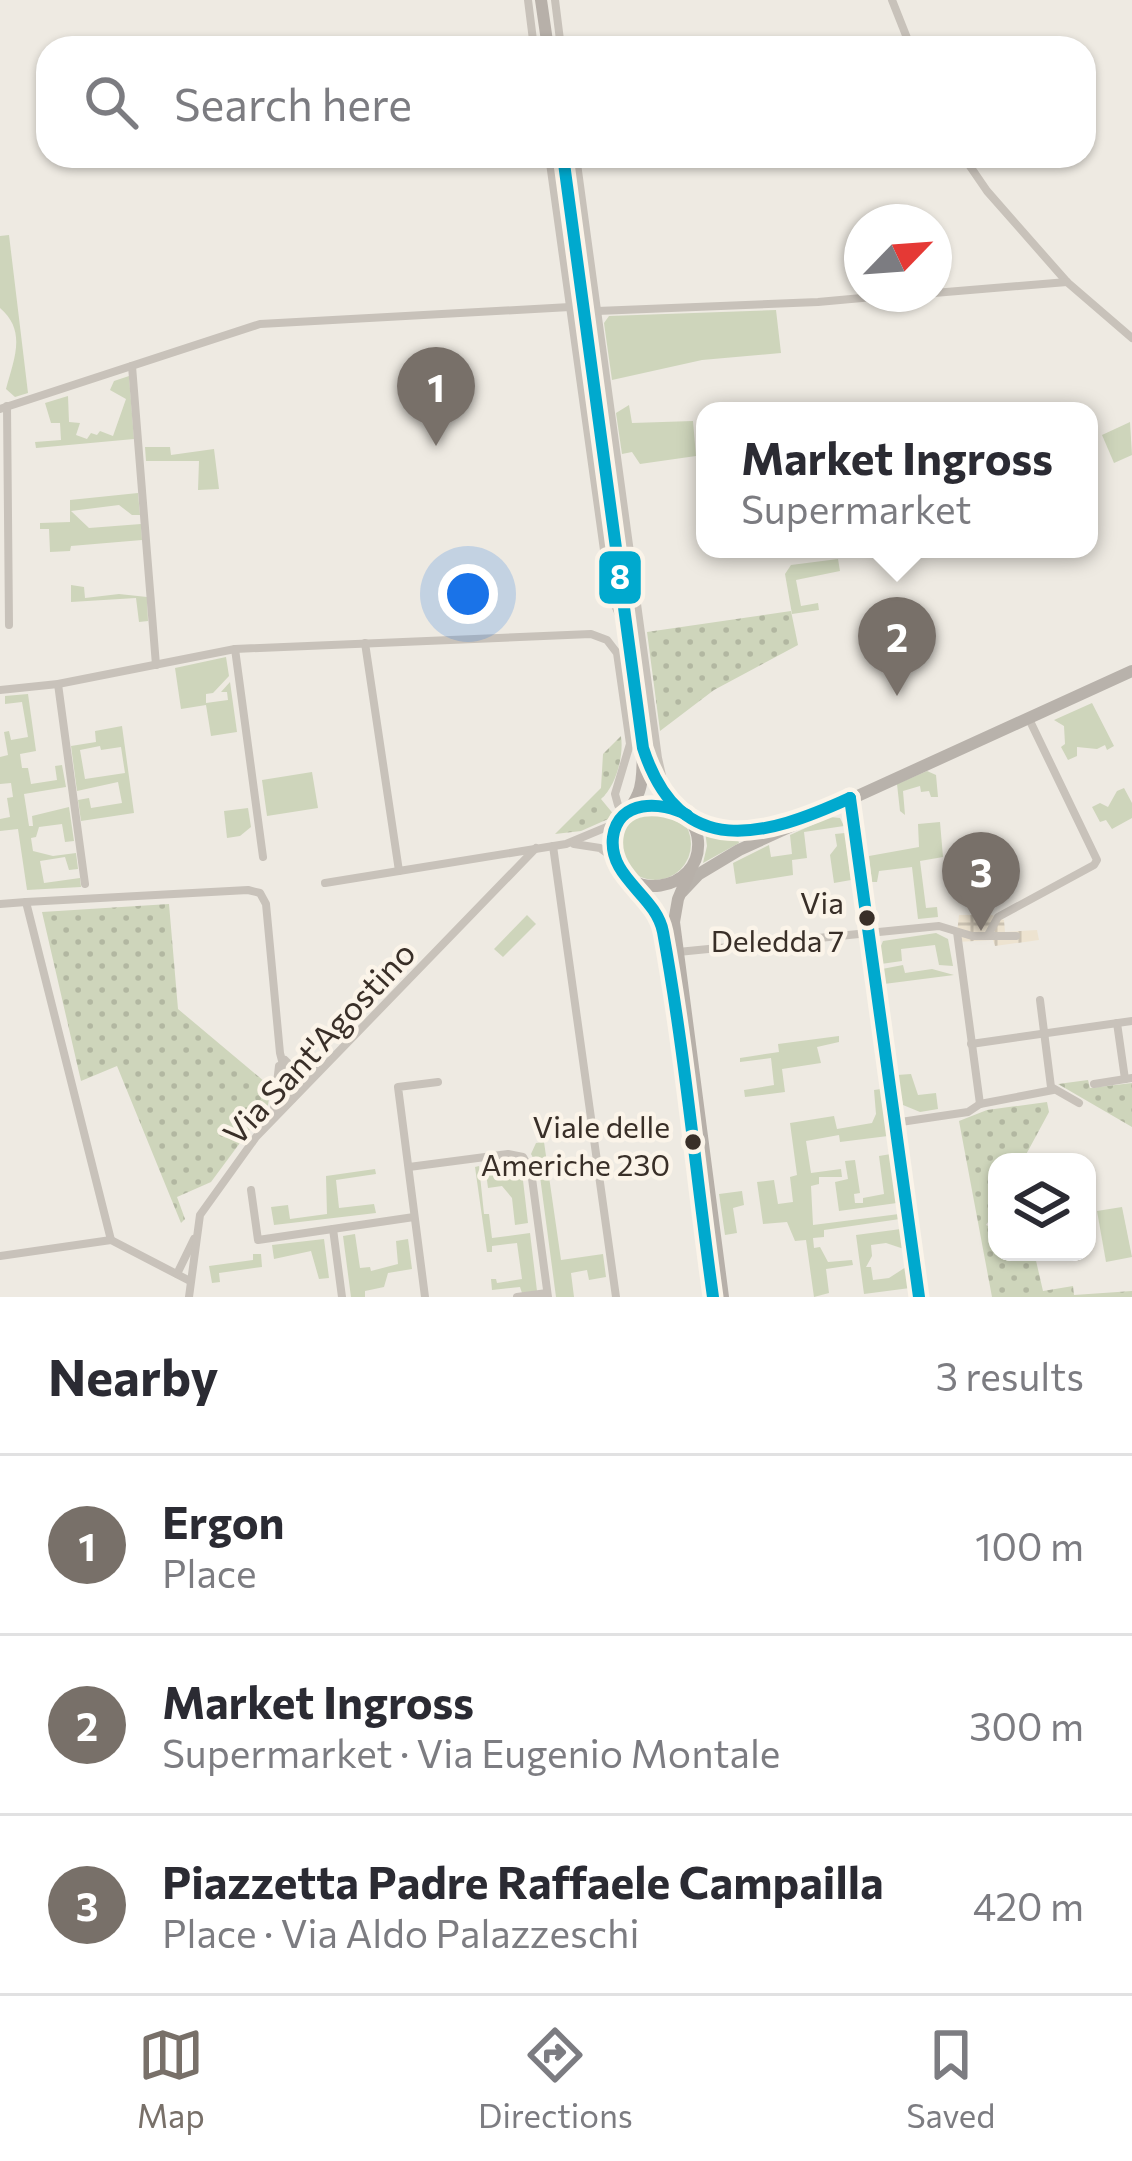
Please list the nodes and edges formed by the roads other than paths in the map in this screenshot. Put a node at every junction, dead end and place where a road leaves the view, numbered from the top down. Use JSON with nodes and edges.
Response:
{"nodes":[{"id":1,"x":528,"y":0,"type":"edge"},
{"id":2,"x":542,"y":0,"type":"edge"},
{"id":3,"x":555,"y":0,"type":"edge"},
{"id":4,"x":892,"y":0,"type":"edge"},
{"id":5,"x":532,"y":36,"type":"edge"},
{"id":6,"x":546,"y":36,"type":"edge"},
{"id":7,"x":560,"y":36,"type":"edge"},
{"id":8,"x":906,"y":36,"type":"edge"},
{"id":9,"x":551,"y":168,"type":"edge"},
{"id":10,"x":565,"y":168,"type":"edge"},
{"id":11,"x":578,"y":168,"type":"edge"},
{"id":12,"x":972,"y":168,"type":"edge"},
{"id":13,"x":1067,"y":282,"type":"junction"},
{"id":14,"x":952,"y":292,"type":"edge"},
{"id":15,"x":844,"y":300,"type":"edge"},
{"id":16,"x":570,"y":307,"type":"junction"},
{"id":17,"x":597,"y":311,"type":"junction"},
{"id":18,"x":1132,"y":338,"type":"edge"},
{"id":19,"x":132,"y":366,"type":"junction"},
{"id":20,"x":4,"y":407,"type":"edge"},
{"id":21,"x":9,"y":625,"type":"dead end"},
{"id":22,"x":628,"y":633,"type":"junction"},
{"id":23,"x":365,"y":643,"type":"junction"},
{"id":24,"x":235,"y":650,"type":"junction"},
{"id":25,"x":156,"y":665,"type":"junction"},
{"id":26,"x":1132,"y":671,"type":"edge"},
{"id":27,"x":58,"y":684,"type":"junction"},
{"id":28,"x":0,"y":690,"type":"edge"},
{"id":29,"x":1028,"y":718,"type":"junction"},
{"id":30,"x":643,"y":748,"type":"junction"},
{"id":31,"x":850,"y":798,"type":"junction"},
{"id":32,"x":668,"y":803,"type":"junction"},
{"id":33,"x":622,"y":812,"type":"junction"},
{"id":34,"x":684,"y":813,"type":"junction"},
{"id":35,"x":786,"y":827,"type":"junction"},
{"id":36,"x":566,"y":844,"type":"junction"},
{"id":37,"x":553,"y":846,"type":"junction"},
{"id":38,"x":536,"y":848,"type":"junction"},
{"id":39,"x":263,"y":857,"type":"dead end"},
{"id":40,"x":616,"y":861,"type":"junction"},
{"id":41,"x":400,"y":871,"type":"junction"},
{"id":42,"x":686,"y":880,"type":"junction"},
{"id":43,"x":633,"y":881,"type":"junction"},
{"id":44,"x":85,"y":884,"type":"dead end"},
{"id":45,"x":325,"y":884,"type":"dead end"},
{"id":46,"x":26,"y":902,"type":"junction"},
{"id":47,"x":0,"y":904,"type":"edge"},
{"id":48,"x":958,"y":932,"type":"junction"},
{"id":49,"x":867,"y":934,"type":"junction"},
{"id":50,"x":988,"y":935,"type":"junction"},
{"id":51,"x":1016,"y":936,"type":"dead end"},
{"id":52,"x":676,"y":952,"type":"junction"},
{"id":53,"x":1040,"y":1000,"type":"dead end"},
{"id":54,"x":1132,"y":1021,"type":"edge"},
{"id":55,"x":1117,"y":1023,"type":"junction"},
{"id":56,"x":1044,"y":1034,"type":"junction"},
{"id":57,"x":971,"y":1044,"type":"junction"},
{"id":58,"x":280,"y":1053,"type":"junction"},
{"id":59,"x":323,"y":1066,"type":"junction"},
{"id":60,"x":1128,"y":1079,"type":"edge"},
{"id":61,"x":438,"y":1082,"type":"dead end"},
{"id":62,"x":1094,"y":1084,"type":"dead end"},
{"id":63,"x":1053,"y":1090,"type":"junction"},
{"id":64,"x":292,"y":1099,"type":"junction"},
{"id":65,"x":1078,"y":1102,"type":"dead end"},
{"id":66,"x":980,"y":1104,"type":"junction"},
{"id":67,"x":273,"y":1118,"type":"junction"},
{"id":68,"x":894,"y":1123,"type":"junction"},
{"id":69,"x":409,"y":1167,"type":"junction"},
{"id":70,"x":251,"y":1190,"type":"dead end"},
{"id":71,"x":414,"y":1217,"type":"junction"},
{"id":72,"x":333,"y":1229,"type":"junction"},
{"id":73,"x":197,"y":1232,"type":"junction"},
{"id":74,"x":111,"y":1240,"type":"junction"},
{"id":75,"x":0,"y":1256,"type":"edge"},
{"id":76,"x":177,"y":1274,"type":"junction"},
{"id":77,"x":190,"y":1281,"type":"junction"},
{"id":78,"x":547,"y":1295,"type":"edge"},
{"id":79,"x":189,"y":1297,"type":"edge"},
{"id":80,"x":342,"y":1297,"type":"edge"},
{"id":81,"x":425,"y":1297,"type":"edge"},
{"id":82,"x":518,"y":1297,"type":"edge"},
{"id":83,"x":616,"y":1297,"type":"edge"},
{"id":84,"x":713,"y":1297,"type":"edge"},
{"id":85,"x":724,"y":1297,"type":"edge"},
{"id":86,"x":919,"y":1297,"type":"edge"}],
"edges":[{"from":1,"to":5,"type":"street"},
{"from":2,"to":6,"type":"main road"},
{"from":3,"to":7,"type":"street"},
{"from":4,"to":8,"type":"street"},
{"from":9,"to":16,"type":"street"},
{"from":10,"to":22,"type":"main road"},
{"from":11,"to":17,"type":"street"},
{"from":12,"to":13,"type":"street"},
{"from":13,"to":14,"type":"street"},
{"from":13,"to":18,"type":"street"},
{"from":15,"to":17,"type":"street"},
{"from":16,"to":19,"type":"street"},
{"from":16,"to":22,"type":"street"},
{"from":17,"to":34,"type":"street"},
{"from":19,"to":20,"type":"street"},
{"from":19,"to":25,"type":"street"},
{"from":20,"to":21,"type":"street"},
{"from":22,"to":30,"type":"main road"},
{"from":23,"to":24,"type":"street"},
{"from":23,"to":33,"type":"street"},
{"from":23,"to":41,"type":"street"},
{"from":24,"to":25,"type":"street"},
{"from":24,"to":39,"type":"street"},
{"from":25,"to":27,"type":"street"},
{"from":26,"to":29,"type":"main road"},
{"from":27,"to":28,"type":"street"},
{"from":27,"to":44,"type":"street"},
{"from":29,"to":31,"type":"main road"},
{"from":29,"to":50,"type":"street"},
{"from":30,"to":32,"type":"main road"},
{"from":30,"to":33,"type":"main road"},
{"from":31,"to":35,"type":"main road"},
{"from":31,"to":49,"type":"street"},
{"from":32,"to":33,"type":"main road"},
{"from":32,"to":34,"type":"main road"},
{"from":33,"to":36,"type":"street"},
{"from":33,"to":40,"type":"main road"},
{"from":34,"to":35,"type":"main road"},
{"from":34,"to":42,"type":"main road"},
{"from":35,"to":42,"type":"main road"},
{"from":36,"to":37,"type":"street"},
{"from":36,"to":40,"type":"street"},
{"from":37,"to":38,"type":"street"},
{"from":37,"to":83,"type":"street"},
{"from":38,"to":41,"type":"street"},
{"from":38,"to":59,"type":"street","name":"Via Sant'Agostino"},
{"from":40,"to":43,"type":"main road"},
{"from":41,"to":45,"type":"street"},
{"from":42,"to":43,"type":"main road"},
{"from":42,"to":52,"type":"main road"},
{"from":43,"to":84,"type":"main road"},
{"from":46,"to":47,"type":"street"},
{"from":46,"to":58,"type":"street"},
{"from":46,"to":74,"type":"street"},
{"from":48,"to":49,"type":"street"},
{"from":48,"to":50,"type":"street"},
{"from":48,"to":57,"type":"street"},
{"from":49,"to":52,"type":"street"},
{"from":49,"to":68,"type":"street"},
{"from":50,"to":51,"type":"street"},
{"from":52,"to":85,"type":"main road"},
{"from":53,"to":56,"type":"street"},
{"from":54,"to":55,"type":"street"},
{"from":55,"to":56,"type":"street"},
{"from":55,"to":60,"type":"street"},
{"from":56,"to":57,"type":"street"},
{"from":56,"to":63,"type":"street"},
{"from":57,"to":66,"type":"street"},
{"from":58,"to":59,"type":"street"},
{"from":58,"to":64,"type":"street"},
{"from":58,"to":67,"type":"street"},
{"from":59,"to":64,"type":"street","name":"Via Sant'Agostino"},
{"from":60,"to":62,"type":"street"},
{"from":61,"to":69,"type":"street"},
{"from":63,"to":65,"type":"street"},
{"from":63,"to":66,"type":"street"},
{"from":64,"to":67,"type":"street","name":"Via Sant'Agostino"},
{"from":66,"to":68,"type":"street"},
{"from":67,"to":73,"type":"street","name":"Via Sant'Agostino"},
{"from":68,"to":86,"type":"street"},
{"from":69,"to":71,"type":"street"},
{"from":69,"to":78,"type":"street"},
{"from":70,"to":72,"type":"street"},
{"from":71,"to":72,"type":"street"},
{"from":71,"to":81,"type":"street"},
{"from":72,"to":80,"type":"street"},
{"from":73,"to":76,"type":"street"},
{"from":73,"to":77,"type":"street","name":"Via Sant'Agostino"},
{"from":74,"to":75,"type":"street"},
{"from":74,"to":76,"type":"street"},
{"from":76,"to":77,"type":"street"},
{"from":77,"to":79,"type":"street","name":"Via Sant'Agostino"},
{"from":78,"to":82,"type":"street"}]}
